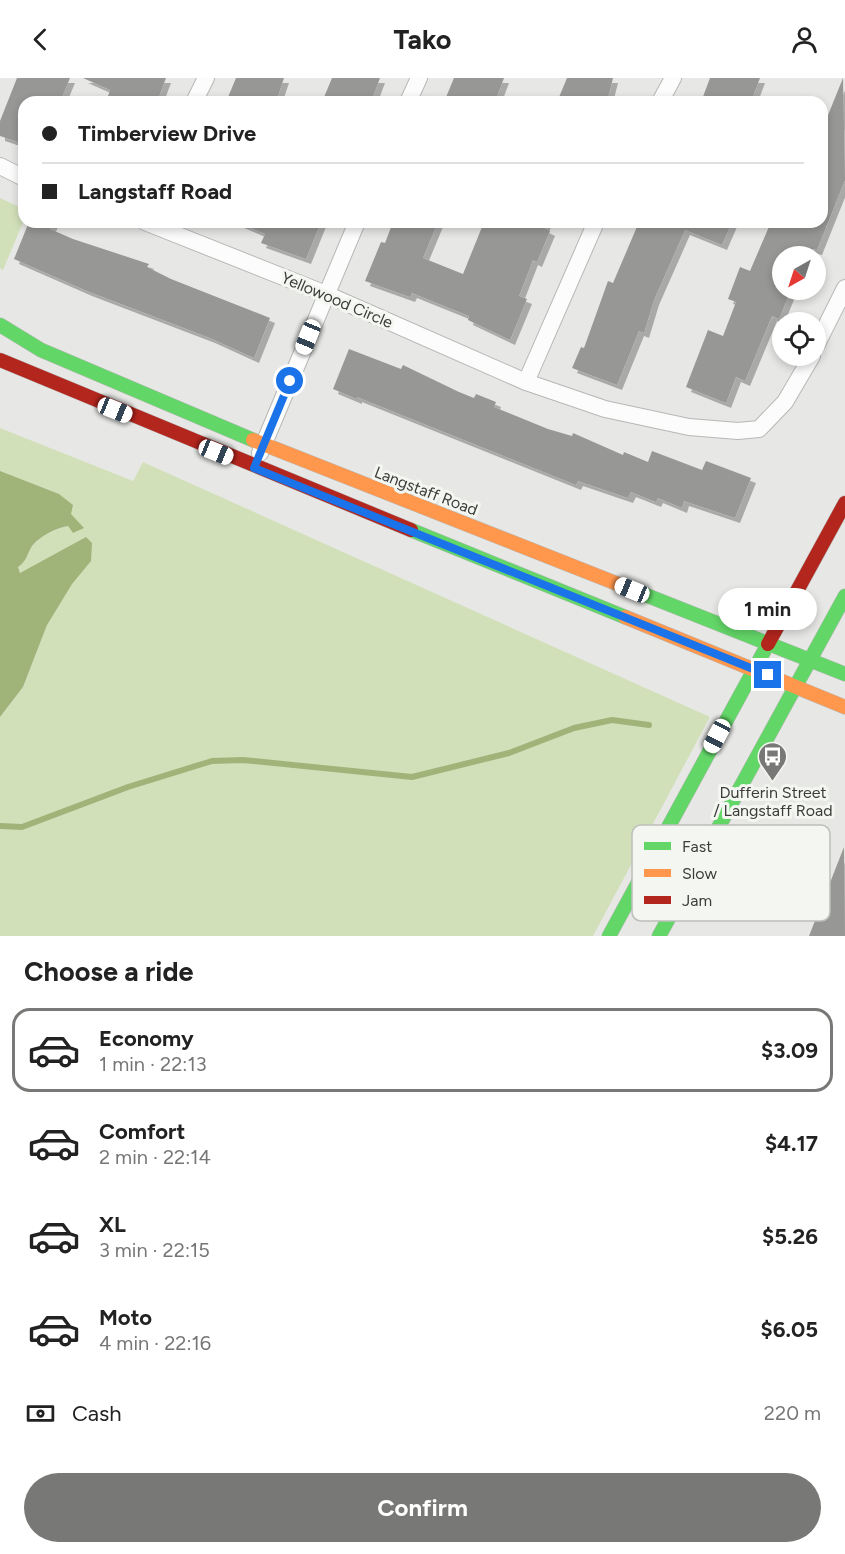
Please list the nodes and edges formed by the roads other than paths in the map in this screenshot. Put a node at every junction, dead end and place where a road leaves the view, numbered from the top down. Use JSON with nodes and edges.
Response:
{"nodes":[{"id":1,"x":206,"y":78,"type":"edge"},
{"id":2,"x":419,"y":78,"type":"edge"},
{"id":3,"x":673,"y":78,"type":"edge"},
{"id":4,"x":197,"y":96,"type":"edge"},
{"id":5,"x":411,"y":96,"type":"edge"},
{"id":6,"x":663,"y":96,"type":"edge"},
{"id":7,"x":0,"y":166,"type":"edge"},
{"id":8,"x":18,"y":175,"type":"edge"},
{"id":9,"x":160,"y":228,"type":"edge"},
{"id":10,"x":354,"y":228,"type":"edge"},
{"id":11,"x":593,"y":228,"type":"edge"},
{"id":12,"x":845,"y":288,"type":"edge"},
{"id":13,"x":326,"y":294,"type":"junction"},
{"id":14,"x":0,"y":325,"type":"edge"},
{"id":15,"x":826,"y":326,"type":"edge"},
{"id":16,"x":0,"y":360,"type":"edge"},
{"id":17,"x":806,"y":366,"type":"edge"},
{"id":18,"x":526,"y":382,"type":"junction"},
{"id":19,"x":263,"y":444,"type":"junction"},
{"id":20,"x":254,"y":468,"type":"junction"},
{"id":21,"x":845,"y":503,"type":"edge"},
{"id":22,"x":845,"y":596,"type":"edge"},
{"id":23,"x":767,"y":643,"type":"junction"},
{"id":24,"x":809,"y":660,"type":"junction"},
{"id":25,"x":754,"y":669,"type":"junction"},
{"id":26,"x":845,"y":674,"type":"edge"},
{"id":27,"x":795,"y":688,"type":"junction"},
{"id":28,"x":845,"y":707,"type":"edge"},
{"id":29,"x":669,"y":825,"type":"edge"},
{"id":30,"x":720,"y":825,"type":"edge"},
{"id":31,"x":632,"y":894,"type":"edge"},
{"id":32,"x":667,"y":921,"type":"edge"},
{"id":33,"x":609,"y":936,"type":"edge"},
{"id":34,"x":659,"y":936,"type":"edge"}],
"edges":[{"from":1,"to":4,"type":"street"},
{"from":2,"to":5,"type":"street"},
{"from":3,"to":6,"type":"street"},
{"from":7,"to":8,"type":"street"},
{"from":9,"to":13,"type":"street","name":"Yellowood Circle"},
{"from":10,"to":13,"type":"street"},
{"from":11,"to":18,"type":"street"},
{"from":12,"to":15,"type":"street"},
{"from":13,"to":18,"type":"street","name":"Yellowood Circle"},
{"from":13,"to":19,"type":"street"},
{"from":14,"to":19,"type":"main road","name":"Langstaff Road"},
{"from":16,"to":20,"type":"main road"},
{"from":17,"to":18,"type":"street","name":"Yellowood Circle"},
{"from":19,"to":20,"type":"street"},
{"from":19,"to":23,"type":"main road","name":"Langstaff Road"},
{"from":20,"to":25,"type":"main road"},
{"from":21,"to":23,"type":"main road"},
{"from":22,"to":24,"type":"main road"},
{"from":23,"to":24,"type":"main road","name":"Langstaff Road"},
{"from":23,"to":25,"type":"main road"},
{"from":24,"to":26,"type":"main road","name":"Langstaff Road"},
{"from":24,"to":27,"type":"main road"},
{"from":25,"to":27,"type":"main road"},
{"from":25,"to":29,"type":"main road"},
{"from":27,"to":28,"type":"main road"},
{"from":27,"to":30,"type":"main road"},
{"from":31,"to":33,"type":"main road"},
{"from":32,"to":34,"type":"main road"}]}
